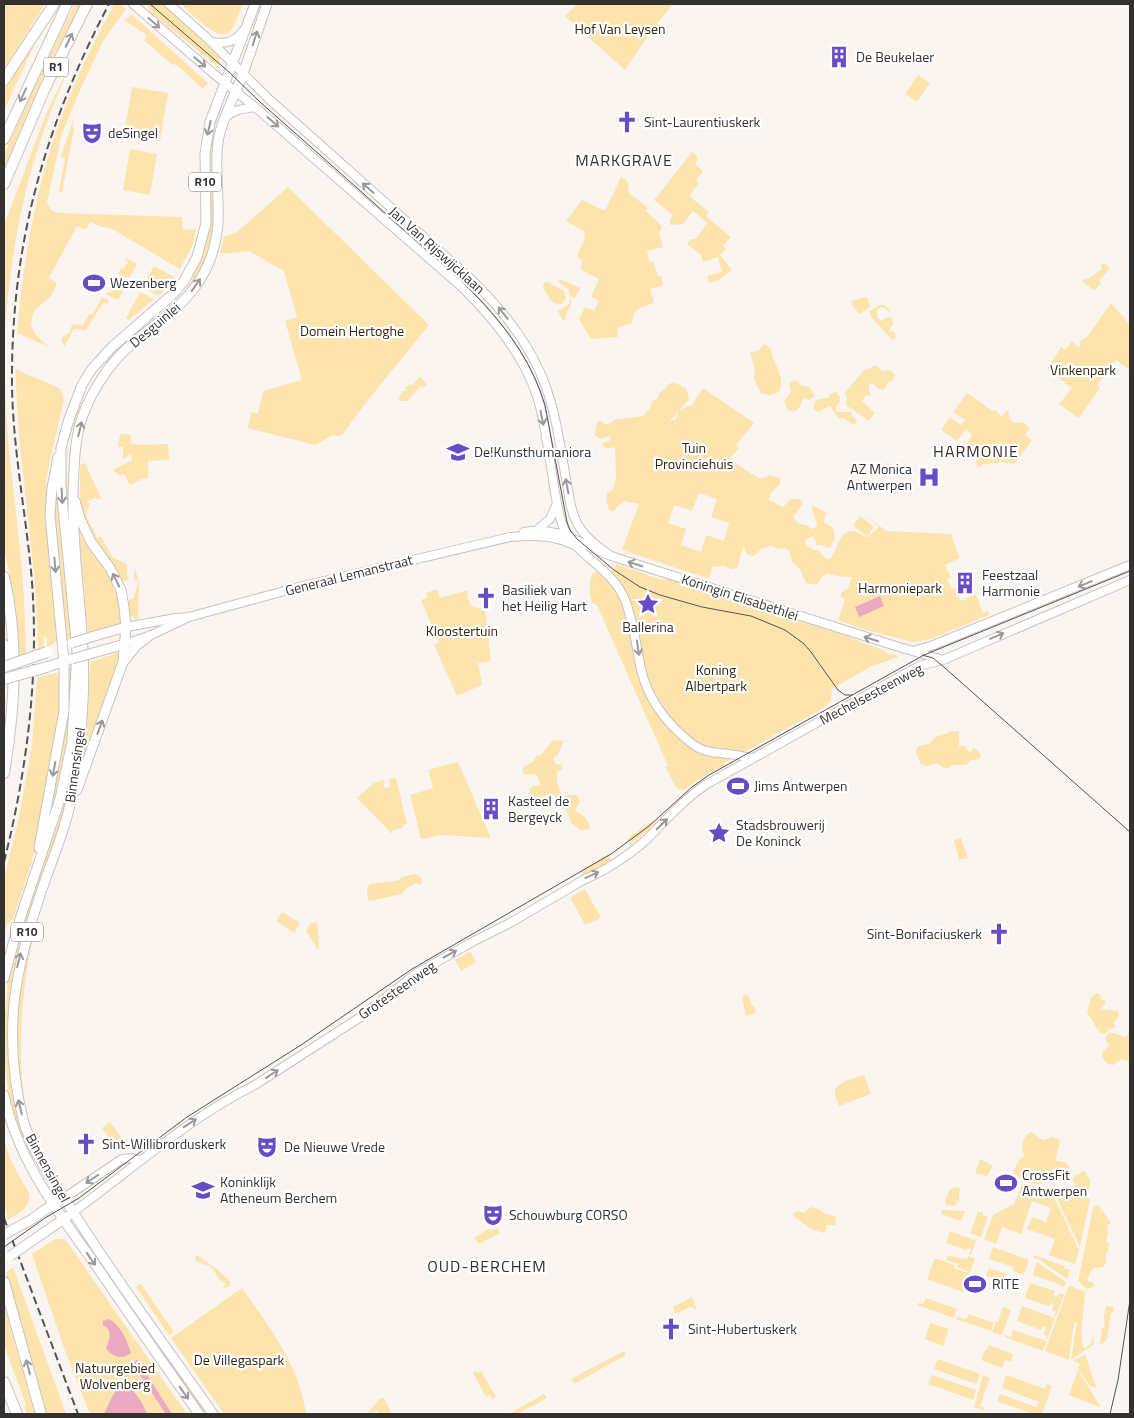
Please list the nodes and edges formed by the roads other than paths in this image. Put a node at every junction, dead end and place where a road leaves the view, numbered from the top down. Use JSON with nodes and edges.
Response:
{"nodes":[{"id":1,"x":54,"y":4,"type":"edge"},
{"id":2,"x":67,"y":4,"type":"edge"},
{"id":3,"x":87,"y":4,"type":"edge"},
{"id":4,"x":133,"y":4,"type":"edge"},
{"id":5,"x":169,"y":4,"type":"edge"},
{"id":6,"x":256,"y":4,"type":"edge"},
{"id":7,"x":267,"y":4,"type":"edge"},
{"id":8,"x":246,"y":28,"type":"junction"},
{"id":9,"x":211,"y":42,"type":"junction"},
{"id":10,"x":232,"y":63,"type":"junction"},
{"id":11,"x":243,"y":73,"type":"junction"},
{"id":12,"x":4,"y":80,"type":"edge"},
{"id":13,"x":225,"y":82,"type":"junction"},
{"id":14,"x":236,"y":91,"type":"junction"},
{"id":15,"x":255,"y":107,"type":"junction"},
{"id":16,"x":15,"y":112,"type":"junction"},
{"id":17,"x":224,"y":120,"type":"junction"},
{"id":18,"x":4,"y":127,"type":"edge"},
{"id":19,"x":4,"y":139,"type":"edge"},
{"id":20,"x":4,"y":184,"type":"edge"},
{"id":21,"x":61,"y":448,"type":"junction"},
{"id":22,"x":73,"y":495,"type":"junction"},
{"id":23,"x":558,"y":502,"type":"junction"},
{"id":24,"x":578,"y":525,"type":"junction"},
{"id":25,"x":536,"y":530,"type":"junction"},
{"id":26,"x":568,"y":536,"type":"junction"},
{"id":27,"x":510,"y":537,"type":"junction"},
{"id":28,"x":553,"y":538,"type":"junction"},
{"id":29,"x":580,"y":549,"type":"junction"},
{"id":30,"x":611,"y":556,"type":"junction"},
{"id":31,"x":1130,"y":565,"type":"edge"},
{"id":32,"x":4,"y":577,"type":"edge"},
{"id":33,"x":1130,"y":580,"type":"edge"},
{"id":34,"x":188,"y":617,"type":"junction"},
{"id":35,"x":126,"y":627,"type":"junction"},
{"id":36,"x":149,"y":636,"type":"junction"},
{"id":37,"x":125,"y":644,"type":"junction"},
{"id":38,"x":4,"y":645,"type":"edge"},
{"id":39,"x":54,"y":650,"type":"junction"},
{"id":40,"x":911,"y":651,"type":"junction"},
{"id":41,"x":74,"y":653,"type":"junction"},
{"id":42,"x":943,"y":660,"type":"junction"},
{"id":43,"x":123,"y":662,"type":"junction"},
{"id":44,"x":919,"y":666,"type":"junction"},
{"id":45,"x":4,"y":667,"type":"edge"},
{"id":46,"x":47,"y":667,"type":"junction"},
{"id":47,"x":64,"y":677,"type":"junction"},
{"id":48,"x":9,"y":681,"type":"edge"},
{"id":49,"x":752,"y":759,"type":"junction"},
{"id":50,"x":4,"y":773,"type":"edge"},
{"id":51,"x":679,"y":807,"type":"joint"},
{"id":52,"x":69,"y":809,"type":"junction"},
{"id":53,"x":32,"y":882,"type":"junction"},
{"id":54,"x":4,"y":978,"type":"edge"},
{"id":55,"x":16,"y":1048,"type":"dead end"},
{"id":56,"x":14,"y":1077,"type":"junction"},
{"id":57,"x":4,"y":1095,"type":"edge"},
{"id":58,"x":40,"y":1159,"type":"junction"},
{"id":59,"x":140,"y":1161,"type":"junction"},
{"id":60,"x":29,"y":1164,"type":"junction"},
{"id":61,"x":64,"y":1198,"type":"junction"},
{"id":62,"x":53,"y":1204,"type":"junction"},
{"id":63,"x":73,"y":1212,"type":"junction"},
{"id":64,"x":64,"y":1219,"type":"junction"},
{"id":65,"x":8,"y":1233,"type":"edge"},
{"id":66,"x":7,"y":1259,"type":"edge"},
{"id":67,"x":4,"y":1282,"type":"edge"},
{"id":68,"x":4,"y":1382,"type":"edge"},
{"id":69,"x":17,"y":1414,"type":"edge"},
{"id":70,"x":41,"y":1414,"type":"edge"},
{"id":71,"x":199,"y":1414,"type":"edge"},
{"id":72,"x":213,"y":1414,"type":"edge"}],
"edges":[{"from":1,"to":12,"type":"highway"},
{"from":2,"to":16,"type":"highway","number":"R1","one_way":true},
{"from":20,"to":3,"type":"highway","number":"R1","one_way":true},
{"from":4,"to":13,"type":"main road","name":"Jan Van Rijswijcklaan","one_way":true},
{"from":5,"to":9,"type":"main road","name":"Jan Van Rijswijcklaan"},
{"from":6,"to":8,"type":"main road","name":"Desguinlei","number":"R10"},
{"from":11,"to":7,"type":"main road","name":"Desguinlei","number":"R10","one_way":true},
{"from":8,"to":9,"type":"main road"},
{"from":8,"to":10,"type":"main road","name":"Desguinlei","number":"R10"},
{"from":9,"to":10,"type":"main road","name":"Jan Van Rijswijcklaan"},
{"from":10,"to":11,"type":"main road","name":"Jan Van Rijswijcklaan"},
{"from":10,"to":13,"type":"main road","name":"Desguinlei","number":"R10"},
{"from":11,"to":14,"type":"main road","name":"Desguinlei","number":"R10"},
{"from":24,"to":11,"type":"main road","name":"Jan Van Rijswijcklaan","one_way":true},
{"from":13,"to":14,"type":"main road","name":"Jan Van Rijswijcklaan"},
{"from":13,"to":21,"type":"main road","name":"Desguinlei","number":"R10","one_way":true},
{"from":14,"to":15,"type":"main road","name":"Jan Van Rijswijcklaan"},
{"from":14,"to":17,"type":"main road","name":"Desguinlei","number":"R10"},
{"from":15,"to":17,"type":"main road"},
{"from":15,"to":23,"type":"main road","name":"Jan Van Rijswijcklaan","one_way":true},
{"from":16,"to":18,"type":"highway"},
{"from":16,"to":19,"type":"highway","number":"R1"},
{"from":22,"to":17,"type":"main road","name":"Desguinlei","number":"R10","one_way":true},
{"from":21,"to":39,"type":"main road","one_way":true},
{"from":21,"to":41,"type":"main road","name":"Desguinlei","number":"R10","one_way":true},
{"from":35,"to":22,"type":"main road","one_way":true},
{"from":22,"to":41,"type":"main road","name":"Desguinlei","number":"R10"},
{"from":23,"to":25,"type":"main road"},
{"from":23,"to":26,"type":"main road","name":"Jan Van Rijswijcklaan"},
{"from":24,"to":26,"type":"main road"},
{"from":24,"to":30,"type":"main road","name":"Jan Van Rijswijcklaan"},
{"from":25,"to":26,"type":"main road","name":"Generaal Lemanstraat"},
{"from":25,"to":27,"type":"main road","name":"Generaal Lemanstraat"},
{"from":26,"to":28,"type":"main road"},
{"from":26,"to":29,"type":"main road","name":"Jan Van Rijswijcklaan"},
{"from":26,"to":30,"type":"main road","name":"Koningin Elisabethlei"},
{"from":27,"to":28,"type":"main road","name":"Generaal Lemanstraat"},
{"from":27,"to":34,"type":"main road","name":"Generaal Lemanstraat"},
{"from":28,"to":29,"type":"main road","name":"Generaal Lemanstraat"},
{"from":29,"to":49,"type":"main road","name":"Jan Van Rijswijcklaan","one_way":true},
{"from":40,"to":30,"type":"main road","name":"Koningin Elisabethlei","one_way":true},
{"from":31,"to":40,"type":"main road","name":"Mechelsesteenweg","one_way":true},
{"from":32,"to":48,"type":"highway"},
{"from":42,"to":33,"type":"main road","name":"Mechelsesteenweg","one_way":true},
{"from":34,"to":35,"type":"main road","name":"Generaal Lemanstraat"},
{"from":34,"to":36,"type":"main road","name":"Generaal Lemanstraat"},
{"from":35,"to":37,"type":"main road"},
{"from":35,"to":41,"type":"main road","name":"Generaal Lemanstraat","bridge":true},
{"from":36,"to":37,"type":"main road","name":"Generaal Lemanstraat"},
{"from":36,"to":43,"type":"main road"},
{"from":37,"to":41,"type":"main road","name":"Generaal Lemanstraat","bridge":true},
{"from":37,"to":43,"type":"main road"},
{"from":38,"to":48,"type":"highway"},
{"from":39,"to":41,"type":"main road","name":"Generaal Lemanstraat"},
{"from":39,"to":41,"type":"main road"},
{"from":39,"to":45,"type":"highway","bridge":true},
{"from":40,"to":42,"type":"main road","name":"Koningin Elisabethlei"},
{"from":40,"to":44,"type":"main road"},
{"from":41,"to":46,"type":"main road"},
{"from":41,"to":47,"type":"main road"},
{"from":41,"to":52,"type":"main road","name":"Binnensingel","number":"R10"},
{"from":41,"to":53,"type":"main road","name":"Binnensingel"},
{"from":42,"to":44,"type":"main road","name":"Mechelsesteenweg"},
{"from":52,"to":43,"type":"main road","one_way":true},
{"from":44,"to":49,"type":"main road","name":"Mechelsesteenweg"},
{"from":46,"to":47,"type":"main road"},
{"from":46,"to":48,"type":"highway","bridge":true},
{"from":47,"to":53,"type":"main road","one_way":true},
{"from":48,"to":50,"type":"highway"},
{"from":49,"to":51,"type":"main road","name":"Mechelsesteenweg"},
{"from":59,"to":51,"type":"main road","name":"Grotesteenweg","one_way":true},
{"from":56,"to":52,"type":"main road","name":"Binnensingel","number":"R10","one_way":true},
{"from":53,"to":54,"type":"main road","name":"Binnensingel"},
{"from":55,"to":56,"type":"main road"},
{"from":58,"to":56,"type":"main road","name":"Binnensingel","number":"R10","one_way":true},
{"from":57,"to":60,"type":"main road","name":"Binnensingel"},
{"from":58,"to":60,"type":"main road"},
{"from":58,"to":61,"type":"main road","name":"Binnensingel","number":"R10"},
{"from":59,"to":61,"type":"main road","one_way":true},
{"from":59,"to":63,"type":"main road","name":"Grotesteenweg"},
{"from":60,"to":62,"type":"main road","name":"Binnensingel"},
{"from":61,"to":62,"type":"main road"},
{"from":61,"to":63,"type":"main road","name":"Binnensingel","number":"R10"},
{"from":62,"to":64,"type":"main road","name":"Binnensingel"},
{"from":62,"to":65,"type":"main road"},
{"from":63,"to":64,"type":"main road"},
{"from":63,"to":72,"type":"main road","name":"Binnensingel","number":"R10"},
{"from":64,"to":66,"type":"main road","bridge":true},
{"from":64,"to":71,"type":"main road","name":"Binnensingel","one_way":true},
{"from":70,"to":67,"type":"highway","one_way":true},
{"from":68,"to":69,"type":"highway"}]}
